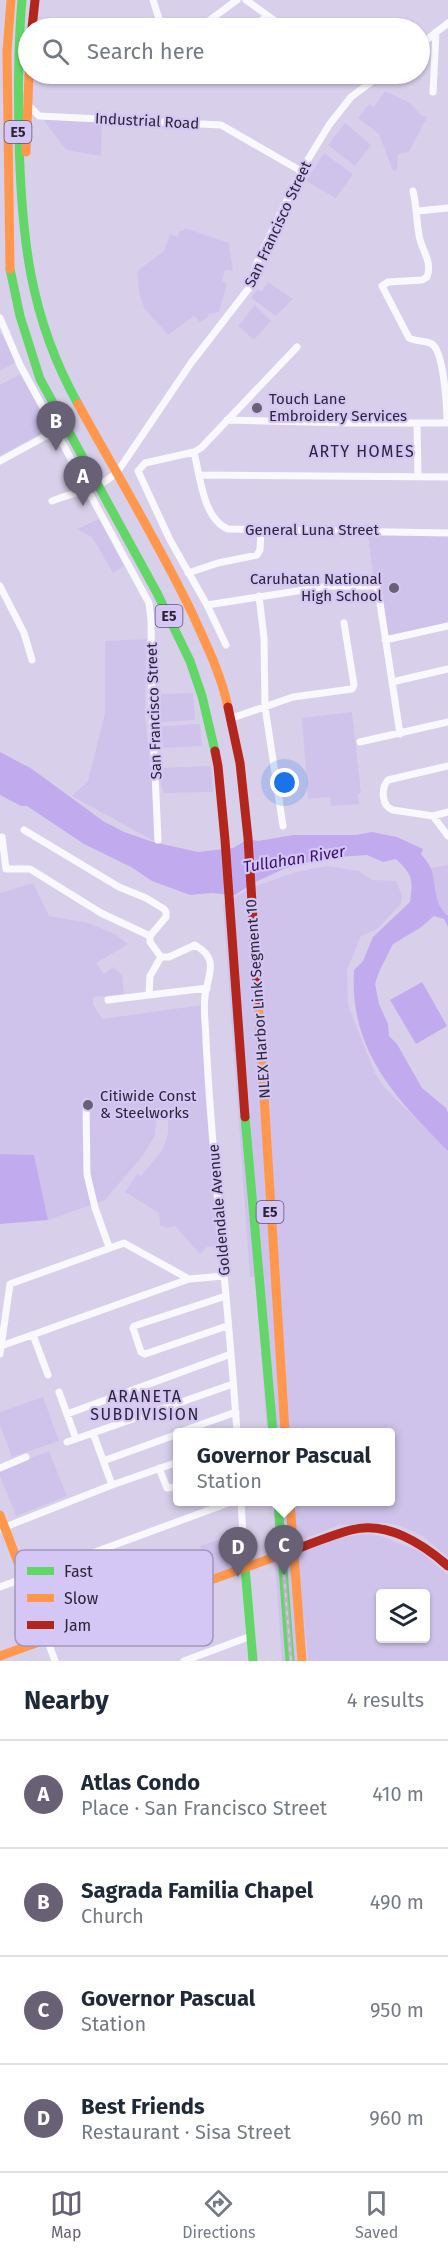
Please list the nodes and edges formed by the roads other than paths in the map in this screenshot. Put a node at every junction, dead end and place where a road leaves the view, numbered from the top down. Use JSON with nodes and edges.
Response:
{"nodes":[{"id":1,"x":11,"y":0,"type":"edge"},
{"id":2,"x":22,"y":0,"type":"edge"},
{"id":3,"x":35,"y":0,"type":"edge"},
{"id":4,"x":153,"y":0,"type":"edge"},
{"id":5,"x":237,"y":0,"type":"edge"},
{"id":6,"x":246,"y":0,"type":"edge"},
{"id":7,"x":267,"y":17,"type":"edge"},
{"id":8,"x":21,"y":18,"type":"edge"},
{"id":9,"x":33,"y":18,"type":"edge"},
{"id":10,"x":159,"y":18,"type":"edge"},
{"id":11,"x":213,"y":18,"type":"edge"},
{"id":12,"x":448,"y":22,"type":"edge"},
{"id":13,"x":436,"y":32,"type":"junction"},
{"id":14,"x":430,"y":37,"type":"edge"},
{"id":15,"x":0,"y":72,"type":"edge"},
{"id":16,"x":18,"y":84,"type":"edge"},
{"id":17,"x":29,"y":84,"type":"edge"},
{"id":18,"x":367,"y":84,"type":"edge"},
{"id":19,"x":433,"y":92,"type":"dead end"},
{"id":20,"x":302,"y":171,"type":"junction"},
{"id":21,"x":0,"y":186,"type":"edge"},
{"id":22,"x":413,"y":191,"type":"dead end"},
{"id":23,"x":448,"y":208,"type":"edge"},
{"id":24,"x":418,"y":211,"type":"junction"},
{"id":25,"x":27,"y":264,"type":"junction"},
{"id":26,"x":9,"y":265,"type":"junction"},
{"id":27,"x":0,"y":318,"type":"edge"},
{"id":28,"x":297,"y":347,"type":"dead end"},
{"id":29,"x":227,"y":420,"type":"junction"},
{"id":30,"x":417,"y":423,"type":"junction"},
{"id":31,"x":448,"y":423,"type":"edge"},
{"id":32,"x":57,"y":430,"type":"junction"},
{"id":33,"x":194,"y":452,"type":"junction"},
{"id":34,"x":0,"y":461,"type":"edge"},
{"id":35,"x":200,"y":475,"type":"junction"},
{"id":36,"x":418,"y":477,"type":"junction"},
{"id":37,"x":448,"y":477,"type":"edge"},
{"id":38,"x":88,"y":489,"type":"junction"},
{"id":39,"x":52,"y":501,"type":"dead end"},
{"id":40,"x":261,"y":531,"type":"junction"},
{"id":41,"x":448,"y":533,"type":"edge"},
{"id":42,"x":188,"y":573,"type":"junction"},
{"id":43,"x":0,"y":586,"type":"edge"},
{"id":44,"x":259,"y":596,"type":"junction"},
{"id":45,"x":207,"y":605,"type":"junction"},
{"id":46,"x":344,"y":623,"type":"dead end"},
{"id":47,"x":448,"y":626,"type":"edge"},
{"id":48,"x":386,"y":640,"type":"junction"},
{"id":49,"x":226,"y":645,"type":"dead end"},
{"id":50,"x":32,"y":660,"type":"dead end"},
{"id":51,"x":448,"y":669,"type":"edge"},
{"id":52,"x":392,"y":682,"type":"junction"},
{"id":53,"x":265,"y":707,"type":"junction"},
{"id":54,"x":235,"y":717,"type":"dead end"},
{"id":55,"x":448,"y":722,"type":"edge"},
{"id":56,"x":400,"y":734,"type":"junction"},
{"id":57,"x":360,"y":742,"type":"dead end"},
{"id":58,"x":448,"y":766,"type":"edge"},
{"id":59,"x":448,"y":812,"type":"edge"},
{"id":60,"x":433,"y":816,"type":"junction"},
{"id":61,"x":283,"y":826,"type":"dead end"},
{"id":62,"x":24,"y":830,"type":"dead end"},
{"id":63,"x":448,"y":836,"type":"edge"},
{"id":64,"x":2,"y":837,"type":"edge"},
{"id":65,"x":158,"y":840,"type":"dead end"},
{"id":66,"x":150,"y":936,"type":"junction"},
{"id":67,"x":161,"y":957,"type":"junction"},
{"id":68,"x":207,"y":988,"type":"junction"},
{"id":69,"x":149,"y":995,"type":"junction"},
{"id":70,"x":108,"y":1000,"type":"dead end"},
{"id":71,"x":86,"y":1102,"type":"dead end"},
{"id":72,"x":108,"y":1244,"type":"dead end"},
{"id":73,"x":224,"y":1276,"type":"junction"},
{"id":74,"x":189,"y":1279,"type":"junction"},
{"id":75,"x":226,"y":1296,"type":"junction"},
{"id":76,"x":227,"y":1326,"type":"junction"},
{"id":77,"x":33,"y":1335,"type":"junction"},
{"id":78,"x":1,"y":1346,"type":"edge"},
{"id":79,"x":0,"y":1354,"type":"edge"},
{"id":80,"x":231,"y":1354,"type":"junction"},
{"id":81,"x":48,"y":1374,"type":"dead end"},
{"id":82,"x":233,"y":1384,"type":"junction"},
{"id":83,"x":59,"y":1392,"type":"dead end"},
{"id":84,"x":236,"y":1412,"type":"junction"},
{"id":85,"x":67,"y":1414,"type":"junction"},
{"id":86,"x":193,"y":1428,"type":"edge"},
{"id":87,"x":237,"y":1428,"type":"edge"},
{"id":88,"x":273,"y":1428,"type":"edge"},
{"id":89,"x":285,"y":1428,"type":"edge"},
{"id":90,"x":93,"y":1433,"type":"junction"},
{"id":91,"x":173,"y":1435,"type":"edge"},
{"id":92,"x":76,"y":1439,"type":"junction"},
{"id":93,"x":68,"y":1442,"type":"dead end"},
{"id":94,"x":26,"y":1458,"type":"dead end"},
{"id":95,"x":103,"y":1461,"type":"junction"},
{"id":96,"x":173,"y":1463,"type":"edge"},
{"id":97,"x":0,"y":1468,"type":"edge"},
{"id":98,"x":159,"y":1468,"type":"junction"},
{"id":99,"x":112,"y":1485,"type":"junction"},
{"id":100,"x":173,"y":1487,"type":"edge"},
{"id":101,"x":220,"y":1506,"type":"edge"},
{"id":102,"x":241,"y":1506,"type":"edge"},
{"id":103,"x":278,"y":1506,"type":"edge"},
{"id":104,"x":290,"y":1506,"type":"edge"},
{"id":105,"x":0,"y":1515,"type":"edge"},
{"id":106,"x":2,"y":1528,"type":"edge"},
{"id":107,"x":100,"y":1550,"type":"edge"},
{"id":108,"x":15,"y":1558,"type":"edge"},
{"id":109,"x":448,"y":1566,"type":"edge"},
{"id":110,"x":245,"y":1567,"type":"junction"},
{"id":111,"x":213,"y":1579,"type":"edge"},
{"id":112,"x":15,"y":1581,"type":"edge"},
{"id":113,"x":0,"y":1587,"type":"edge"},
{"id":114,"x":251,"y":1636,"type":"junction"},
{"id":115,"x":28,"y":1646,"type":"edge"},
{"id":116,"x":50,"y":1646,"type":"edge"},
{"id":117,"x":0,"y":1656,"type":"edge"},
{"id":118,"x":55,"y":1661,"type":"edge"},
{"id":119,"x":184,"y":1661,"type":"edge"},
{"id":120,"x":253,"y":1661,"type":"edge"},
{"id":121,"x":290,"y":1661,"type":"edge"},
{"id":122,"x":302,"y":1661,"type":"edge"}],
"edges":[{"from":1,"to":26,"type":"main road","name":"NLEX Harbor Link Segment 10","number":"E5"},
{"from":2,"to":8,"type":"main road","name":"NLEX Harbor Link Segment 10","number":"E5"},
{"from":3,"to":9,"type":"main road"},
{"from":4,"to":10,"type":"street"},
{"from":5,"to":11,"type":"street"},
{"from":6,"to":7,"type":"street"},
{"from":12,"to":13,"type":"street"},
{"from":13,"to":14,"type":"street"},
{"from":13,"to":19,"type":"street"},
{"from":15,"to":20,"type":"street","name":"Industrial Road"},
{"from":16,"to":25,"type":"main road","name":"NLEX Harbor Link Segment 10","number":"E5"},
{"from":17,"to":25,"type":"main road"},
{"from":18,"to":20,"type":"street","name":"San Francisco Street"},
{"from":20,"to":38,"type":"street","name":"San Francisco Street"},
{"from":21,"to":26,"type":"main road"},
{"from":22,"to":24,"type":"street"},
{"from":23,"to":24,"type":"street"},
{"from":24,"to":31,"type":"street"},
{"from":25,"to":89,"type":"main road","name":"NLEX Harbor Link Segment 10","number":"E5"},
{"from":26,"to":88,"type":"main road","name":"NLEX Harbor Link Segment 10","number":"E5"},
{"from":27,"to":32,"type":"street","name":"San Francisco Street"},
{"from":28,"to":29,"type":"street"},
{"from":29,"to":30,"type":"street"},
{"from":29,"to":33,"type":"street"},
{"from":30,"to":31,"type":"street"},
{"from":30,"to":36,"type":"street"},
{"from":32,"to":34,"type":"street"},
{"from":32,"to":38,"type":"street","name":"San Francisco Street"},
{"from":33,"to":35,"type":"street","name":"General Luna Street"},
{"from":33,"to":42,"type":"street"},
{"from":35,"to":36,"type":"street"},
{"from":35,"to":40,"type":"street","name":"General Luna Street"},
{"from":36,"to":37,"type":"street"},
{"from":38,"to":39,"type":"street"},
{"from":38,"to":65,"type":"street","name":"San Francisco Street"},
{"from":40,"to":41,"type":"street","name":"General Luna Street"},
{"from":40,"to":42,"type":"street"},
{"from":42,"to":45,"type":"street"},
{"from":43,"to":50,"type":"street"},
{"from":44,"to":45,"type":"street"},
{"from":44,"to":48,"type":"street"},
{"from":44,"to":53,"type":"street"},
{"from":45,"to":49,"type":"street"},
{"from":46,"to":53,"type":"street"},
{"from":47,"to":48,"type":"street"},
{"from":48,"to":52,"type":"street"},
{"from":51,"to":52,"type":"street"},
{"from":52,"to":56,"type":"street"},
{"from":53,"to":54,"type":"street"},
{"from":53,"to":61,"type":"street"},
{"from":55,"to":56,"type":"street"},
{"from":56,"to":57,"type":"street"},
{"from":58,"to":60,"type":"street"},
{"from":59,"to":60,"type":"street"},
{"from":60,"to":63,"type":"street"},
{"from":62,"to":66,"type":"street"},
{"from":64,"to":66,"type":"street"},
{"from":66,"to":67,"type":"street"},
{"from":67,"to":68,"type":"street","name":"Goldendale Avenue"},
{"from":67,"to":69,"type":"street"},
{"from":68,"to":69,"type":"street"},
{"from":68,"to":73,"type":"street","name":"Goldendale Avenue"},
{"from":69,"to":70,"type":"street"},
{"from":71,"to":72,"type":"street"},
{"from":73,"to":74,"type":"street"},
{"from":73,"to":75,"type":"street","name":"Goldendale Avenue"},
{"from":74,"to":77,"type":"street"},
{"from":74,"to":78,"type":"street"},
{"from":75,"to":76,"type":"street","name":"Goldendale Avenue"},
{"from":75,"to":76,"type":"street"},
{"from":76,"to":80,"type":"street","name":"Goldendale Avenue"},
{"from":77,"to":78,"type":"street"},
{"from":77,"to":81,"type":"street"},
{"from":78,"to":79,"type":"street"},
{"from":80,"to":82,"type":"street","name":"Goldendale Avenue"},
{"from":80,"to":85,"type":"street"},
{"from":82,"to":84,"type":"street","name":"Goldendale Avenue"},
{"from":82,"to":90,"type":"street"},
{"from":83,"to":85,"type":"street"},
{"from":84,"to":86,"type":"street"},
{"from":84,"to":87,"type":"street","name":"Goldendale Avenue"},
{"from":85,"to":92,"type":"street"},
{"from":90,"to":92,"type":"street"},
{"from":90,"to":95,"type":"street"},
{"from":91,"to":95,"type":"street"},
{"from":92,"to":93,"type":"street"},
{"from":94,"to":97,"type":"street"},
{"from":95,"to":99,"type":"street"},
{"from":96,"to":98,"type":"street"},
{"from":98,"to":99,"type":"street"},
{"from":98,"to":100,"type":"street"},
{"from":99,"to":106,"type":"street"},
{"from":101,"to":107,"type":"street"},
{"from":102,"to":110,"type":"street"},
{"from":103,"to":121,"type":"main road"},
{"from":104,"to":122,"type":"main road"},
{"from":105,"to":106,"type":"main road"},
{"from":106,"to":108,"type":"main road"},
{"from":109,"to":110,"type":"main road"},
{"from":110,"to":111,"type":"main road"},
{"from":110,"to":114,"type":"main road"},
{"from":112,"to":113,"type":"street"},
{"from":114,"to":119,"type":"street"},
{"from":114,"to":120,"type":"main road"},
{"from":115,"to":117,"type":"main road"},
{"from":116,"to":118,"type":"street"}]}
